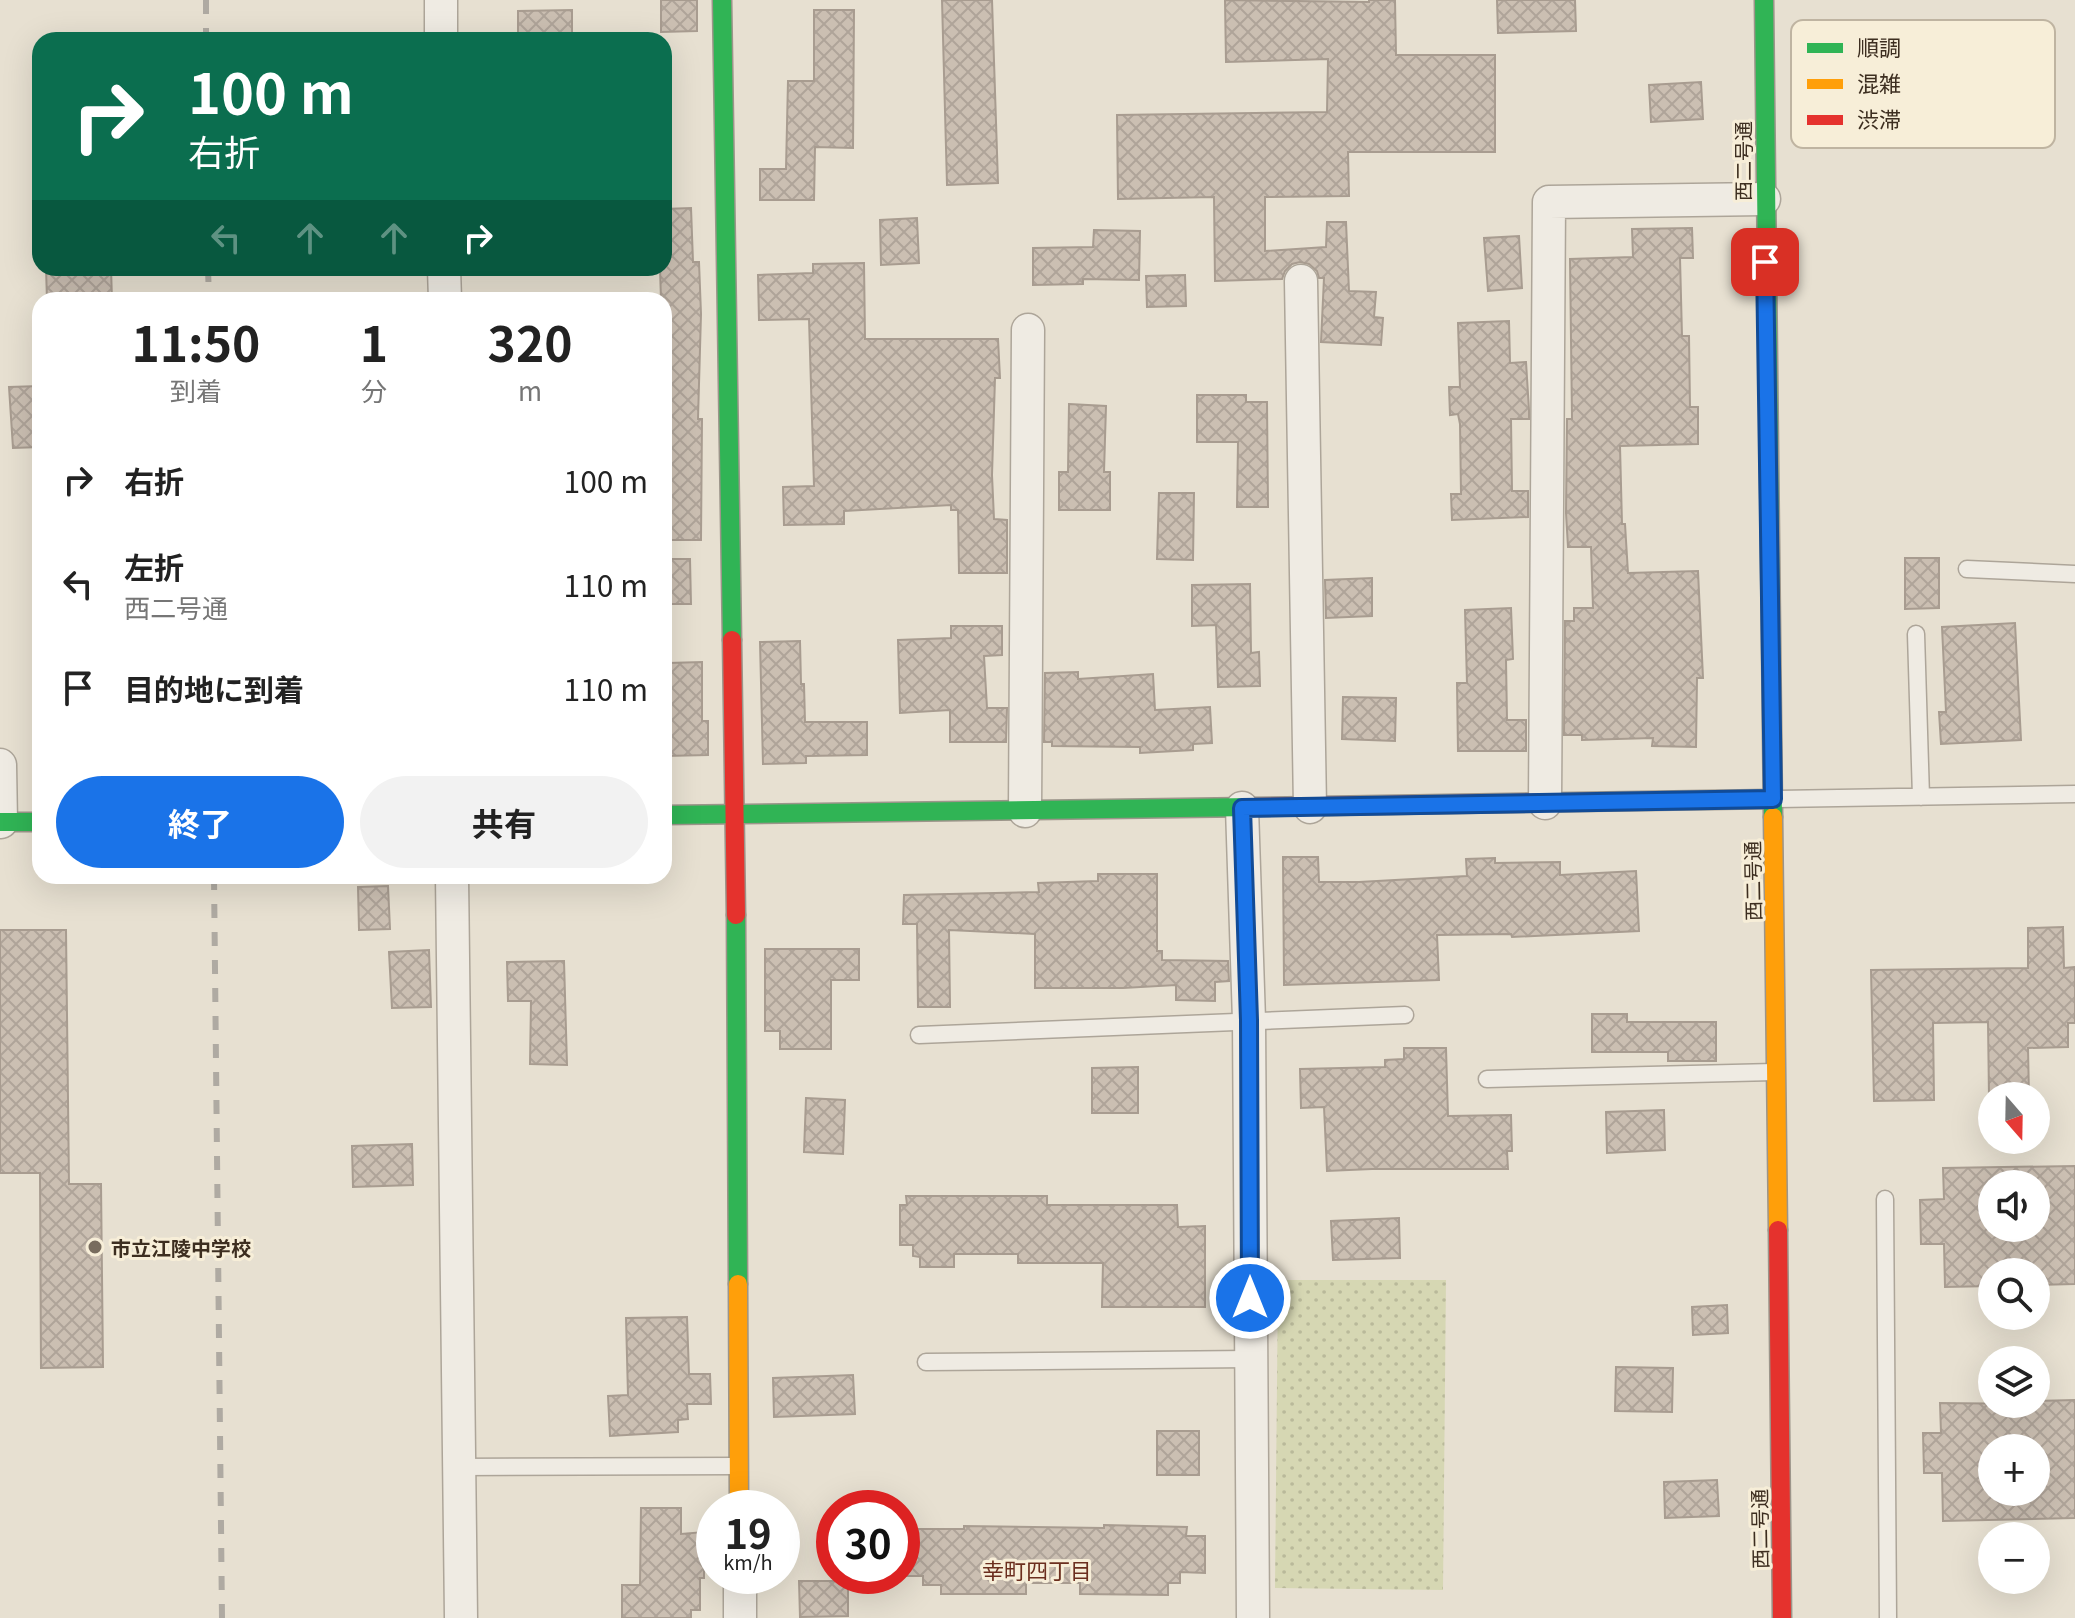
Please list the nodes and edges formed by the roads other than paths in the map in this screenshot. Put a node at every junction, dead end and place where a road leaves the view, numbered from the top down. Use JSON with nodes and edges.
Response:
{"nodes":[{"id":1,"x":441,"y":0,"type":"edge"},
{"id":2,"x":722,"y":0,"type":"edge"},
{"id":3,"x":1764,"y":0,"type":"edge"},
{"id":4,"x":441,"y":32,"type":"edge"},
{"id":5,"x":1764,"y":199,"type":"junction"},
{"id":6,"x":1301,"y":281,"type":"dead end"},
{"id":7,"x":1028,"y":330,"type":"dead end"},
{"id":8,"x":1967,"y":569,"type":"dead end"},
{"id":9,"x":2075,"y":574,"type":"edge"},
{"id":10,"x":1916,"y":634,"type":"dead end"},
{"id":11,"x":0,"y":765,"type":"edge"},
{"id":12,"x":2075,"y":794,"type":"edge"},
{"id":13,"x":1921,"y":797,"type":"junction"},
{"id":14,"x":1773,"y":799,"type":"junction"},
{"id":15,"x":1545,"y":803,"type":"junction"},
{"id":16,"x":1310,"y":807,"type":"junction"},
{"id":17,"x":1242,"y":808,"type":"junction"},
{"id":18,"x":1025,"y":811,"type":"junction"},
{"id":19,"x":672,"y":815,"type":"edge"},
{"id":20,"x":735,"y":815,"type":"junction"},
{"id":21,"x":1,"y":822,"type":"edge"},
{"id":22,"x":32,"y":822,"type":"edge"},
{"id":23,"x":452,"y":884,"type":"edge"},
{"id":24,"x":1405,"y":1015,"type":"dead end"},
{"id":25,"x":1249,"y":1020,"type":"junction"},
{"id":26,"x":919,"y":1035,"type":"dead end"},
{"id":27,"x":1776,"y":1072,"type":"junction"},
{"id":28,"x":1487,"y":1079,"type":"dead end"},
{"id":29,"x":1885,"y":1199,"type":"dead end"},
{"id":30,"x":1250,"y":1359,"type":"junction"},
{"id":31,"x":926,"y":1362,"type":"dead end"},
{"id":32,"x":739,"y":1466,"type":"junction"},
{"id":33,"x":459,"y":1467,"type":"junction"},
{"id":34,"x":739,"y":1490,"type":"edge"},
{"id":35,"x":740,"y":1594,"type":"edge"},
{"id":36,"x":461,"y":1618,"type":"edge"},
{"id":37,"x":740,"y":1618,"type":"edge"},
{"id":38,"x":1253,"y":1618,"type":"edge"},
{"id":39,"x":1782,"y":1618,"type":"edge"},
{"id":40,"x":1888,"y":1618,"type":"edge"}],
"edges":[{"from":1,"to":4,"type":"street"},
{"from":2,"to":20,"type":"street"},
{"from":3,"to":5,"type":"street","name":"西二号通"},
{"from":5,"to":14,"type":"street","name":"西二号通"},
{"from":5,"to":15,"type":"street"},
{"from":6,"to":16,"type":"street"},
{"from":7,"to":18,"type":"street"},
{"from":8,"to":9,"type":"lane"},
{"from":10,"to":13,"type":"lane"},
{"from":11,"to":21,"type":"street"},
{"from":12,"to":13,"type":"lane"},
{"from":13,"to":14,"type":"lane"},
{"from":14,"to":15,"type":"street"},
{"from":14,"to":27,"type":"street","name":"西二号通"},
{"from":15,"to":16,"type":"street"},
{"from":16,"to":17,"type":"street"},
{"from":17,"to":18,"type":"street"},
{"from":17,"to":25,"type":"street"},
{"from":18,"to":20,"type":"street"},
{"from":19,"to":20,"type":"street"},
{"from":20,"to":32,"type":"street"},
{"from":21,"to":22,"type":"street"},
{"from":23,"to":33,"type":"street"},
{"from":24,"to":25,"type":"lane"},
{"from":25,"to":26,"type":"lane"},
{"from":25,"to":30,"type":"street"},
{"from":27,"to":28,"type":"lane"},
{"from":27,"to":39,"type":"street","name":"西二号通"},
{"from":29,"to":40,"type":"lane"},
{"from":30,"to":31,"type":"lane"},
{"from":30,"to":38,"type":"street"},
{"from":32,"to":33,"type":"lane"},
{"from":32,"to":34,"type":"street"},
{"from":33,"to":36,"type":"street"},
{"from":35,"to":37,"type":"street"}]}
